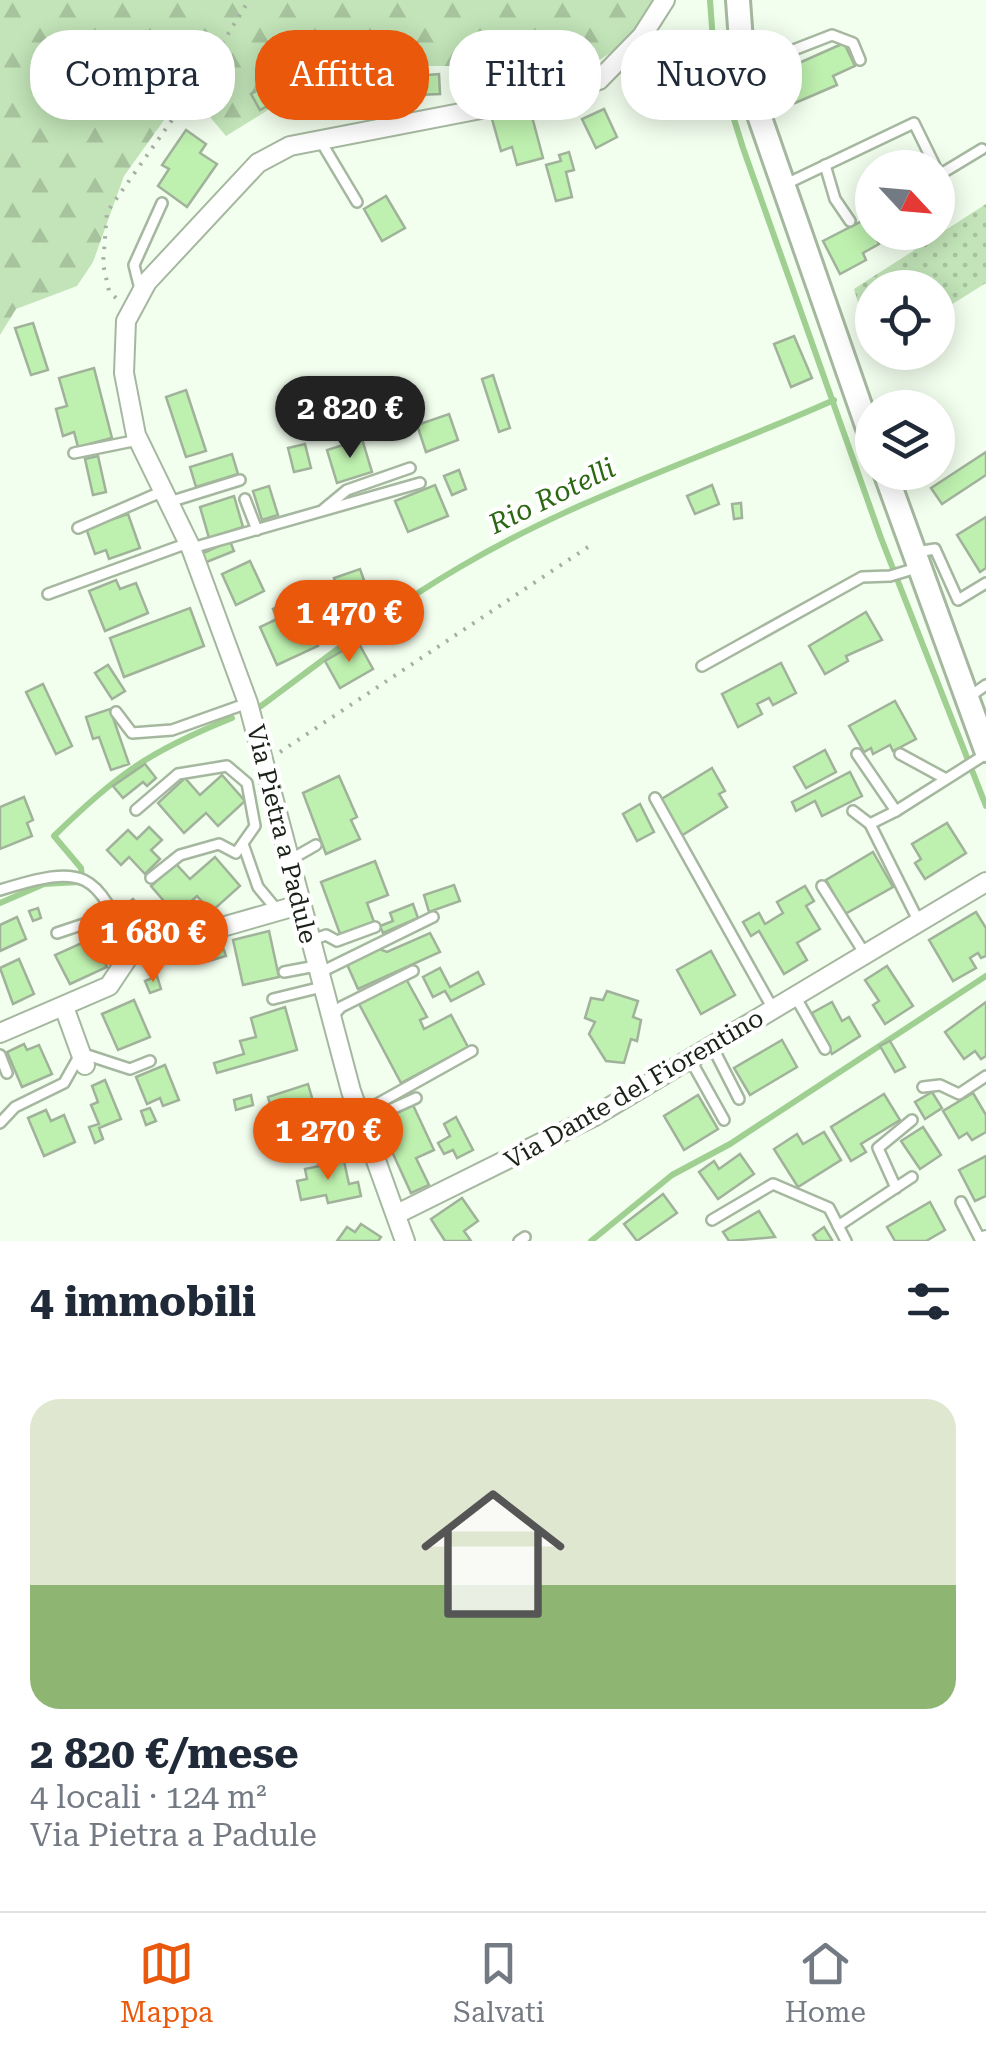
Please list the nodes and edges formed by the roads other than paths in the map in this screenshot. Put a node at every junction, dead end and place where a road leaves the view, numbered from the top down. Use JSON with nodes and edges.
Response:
{"nodes":[{"id":1,"x":666,"y":0,"type":"edge"},
{"id":2,"x":738,"y":0,"type":"edge"},
{"id":3,"x":740,"y":30,"type":"edge"},
{"id":4,"x":802,"y":46,"type":"edge"},
{"id":5,"x":860,"y":60,"type":"dead end"},
{"id":6,"x":760,"y":120,"type":"edge"},
{"id":7,"x":320,"y":140,"type":"junction"},
{"id":8,"x":982,"y":149,"type":"dead end"},
{"id":9,"x":857,"y":150,"type":"edge"},
{"id":10,"x":927,"y":150,"type":"edge"},
{"id":11,"x":855,"y":151,"type":"edge"},
{"id":12,"x":955,"y":164,"type":"edge"},
{"id":13,"x":826,"y":165,"type":"junction"},
{"id":14,"x":782,"y":186,"type":"junction"},
{"id":15,"x":357,"y":202,"type":"dead end"},
{"id":16,"x":162,"y":203,"type":"dead end"},
{"id":17,"x":850,"y":221,"type":"dead end"},
{"id":18,"x":141,"y":293,"type":"junction"},
{"id":19,"x":855,"y":392,"type":"edge"},
{"id":20,"x":138,"y":440,"type":"junction"},
{"id":21,"x":74,"y":454,"type":"dead end"},
{"id":22,"x":410,"y":468,"type":"dead end"},
{"id":23,"x":240,"y":480,"type":"dead end"},
{"id":24,"x":420,"y":482,"type":"dead end"},
{"id":25,"x":891,"y":490,"type":"edge"},
{"id":26,"x":164,"y":498,"type":"junction"},
{"id":27,"x":245,"y":499,"type":"dead end"},
{"id":28,"x":322,"y":511,"type":"junction"},
{"id":29,"x":78,"y":528,"type":"dead end"},
{"id":30,"x":257,"y":530,"type":"junction"},
{"id":31,"x":189,"y":546,"type":"junction"},
{"id":32,"x":915,"y":563,"type":"junction"},
{"id":33,"x":986,"y":583,"type":"edge"},
{"id":34,"x":48,"y":594,"type":"dead end"},
{"id":35,"x":702,"y":666,"type":"dead end"},
{"id":36,"x":977,"y":691,"type":"edge"},
{"id":37,"x":248,"y":702,"type":"junction"},
{"id":38,"x":116,"y":712,"type":"dead end"},
{"id":39,"x":857,"y":754,"type":"dead end"},
{"id":40,"x":900,"y":754,"type":"dead end"},
{"id":41,"x":984,"y":754,"type":"edge"},
{"id":42,"x":946,"y":779,"type":"junction"},
{"id":43,"x":655,"y":798,"type":"dead end"},
{"id":44,"x":136,"y":810,"type":"dead end"},
{"id":45,"x":896,"y":811,"type":"junction"},
{"id":46,"x":853,"y":812,"type":"dead end"},
{"id":47,"x":870,"y":824,"type":"junction"},
{"id":48,"x":243,"y":844,"type":"junction"},
{"id":49,"x":316,"y":846,"type":"dead end"},
{"id":50,"x":288,"y":861,"type":"junction"},
{"id":51,"x":151,"y":878,"type":"dead end"},
{"id":52,"x":986,"y":882,"type":"edge"},
{"id":53,"x":822,"y":886,"type":"dead end"},
{"id":54,"x":0,"y":890,"type":"edge"},
{"id":55,"x":299,"y":905,"type":"junction"},
{"id":56,"x":278,"y":911,"type":"junction"},
{"id":57,"x":114,"y":914,"type":"junction"},
{"id":58,"x":432,"y":917,"type":"dead end"},
{"id":59,"x":919,"y":922,"type":"junction"},
{"id":60,"x":375,"y":927,"type":"dead end"},
{"id":61,"x":57,"y":932,"type":"dead end"},
{"id":62,"x":309,"y":941,"type":"junction"},
{"id":63,"x":131,"y":953,"type":"junction"},
{"id":64,"x":865,"y":954,"type":"junction"},
{"id":65,"x":413,"y":971,"type":"dead end"},
{"id":66,"x":284,"y":972,"type":"dead end"},
{"id":67,"x":319,"y":975,"type":"junction"},
{"id":68,"x":795,"y":996,"type":"junction"},
{"id":69,"x":274,"y":1000,"type":"dead end"},
{"id":70,"x":64,"y":1007,"type":"junction"},
{"id":71,"x":773,"y":1009,"type":"junction"},
{"id":72,"x":331,"y":1019,"type":"junction"},
{"id":73,"x":0,"y":1033,"type":"edge"},
{"id":74,"x":712,"y":1046,"type":"junction"},
{"id":75,"x":825,"y":1049,"type":"dead end"},
{"id":76,"x":472,"y":1051,"type":"dead end"},
{"id":77,"x":0,"y":1055,"type":"edge"},
{"id":78,"x":83,"y":1059,"type":"junction"},
{"id":79,"x":690,"y":1060,"type":"junction"},
{"id":80,"x":150,"y":1061,"type":"dead end"},
{"id":81,"x":6,"y":1074,"type":"dead end"},
{"id":82,"x":986,"y":1076,"type":"edge"},
{"id":83,"x":923,"y":1087,"type":"dead end"},
{"id":84,"x":416,"y":1098,"type":"dead end"},
{"id":85,"x":739,"y":1099,"type":"dead end"},
{"id":86,"x":362,"y":1118,"type":"junction"},
{"id":87,"x":724,"y":1120,"type":"dead end"},
{"id":88,"x":912,"y":1120,"type":"dead end"},
{"id":89,"x":0,"y":1124,"type":"edge"},
{"id":90,"x":912,"y":1177,"type":"dead end"},
{"id":91,"x":896,"y":1188,"type":"junction"},
{"id":92,"x":961,"y":1202,"type":"dead end"},
{"id":93,"x":397,"y":1214,"type":"junction"},
{"id":94,"x":712,"y":1220,"type":"dead end"},
{"id":95,"x":838,"y":1226,"type":"junction"},
{"id":96,"x":405,"y":1241,"type":"edge"},
{"id":97,"x":846,"y":1241,"type":"edge"},
{"id":98,"x":984,"y":1241,"type":"edge"}],
"edges":[{"from":1,"to":7,"type":"street","name":"Via Pietra a Padule"},
{"from":2,"to":3,"type":"street"},
{"from":4,"to":5,"type":"lane"},
{"from":6,"to":14,"type":"street"},
{"from":7,"to":15,"type":"lane"},
{"from":7,"to":18,"type":"street","name":"Via Pietra a Padule"},
{"from":8,"to":12,"type":"lane"},
{"from":9,"to":10,"type":"lane"},
{"from":11,"to":13,"type":"lane"},
{"from":13,"to":14,"type":"lane"},
{"from":13,"to":17,"type":"lane"},
{"from":14,"to":19,"type":"street"},
{"from":16,"to":18,"type":"lane"},
{"from":18,"to":20,"type":"street","name":"Via Pietra a Padule"},
{"from":20,"to":21,"type":"lane"},
{"from":20,"to":26,"type":"street","name":"Via Pietra a Padule"},
{"from":22,"to":28,"type":"lane"},
{"from":23,"to":26,"type":"lane"},
{"from":24,"to":28,"type":"lane"},
{"from":25,"to":32,"type":"street"},
{"from":26,"to":29,"type":"lane"},
{"from":26,"to":31,"type":"street","name":"Via Pietra a Padule"},
{"from":27,"to":30,"type":"lane"},
{"from":28,"to":30,"type":"lane"},
{"from":30,"to":31,"type":"lane"},
{"from":31,"to":34,"type":"lane"},
{"from":31,"to":37,"type":"street","name":"Via Pietra a Padule"},
{"from":32,"to":33,"type":"lane"},
{"from":32,"to":35,"type":"lane"},
{"from":32,"to":36,"type":"street"},
{"from":36,"to":41,"type":"street"},
{"from":37,"to":38,"type":"lane"},
{"from":37,"to":50,"type":"street","name":"Via Pietra a Padule"},
{"from":39,"to":45,"type":"lane"},
{"from":40,"to":42,"type":"lane"},
{"from":41,"to":42,"type":"lane"},
{"from":42,"to":45,"type":"lane"},
{"from":43,"to":71,"type":"lane"},
{"from":44,"to":48,"type":"lane"},
{"from":45,"to":47,"type":"lane"},
{"from":46,"to":47,"type":"lane"},
{"from":47,"to":59,"type":"lane"},
{"from":48,"to":51,"type":"lane"},
{"from":48,"to":56,"type":"lane"},
{"from":49,"to":50,"type":"lane"},
{"from":50,"to":55,"type":"street","name":"Via Pietra a Padule"},
{"from":52,"to":59,"type":"street","name":"Via Dante del Fiorentino"},
{"from":53,"to":64,"type":"lane"},
{"from":54,"to":57,"type":"lane"},
{"from":55,"to":56,"type":"street"},
{"from":55,"to":62,"type":"street","name":"Via Pietra a Padule"},
{"from":56,"to":63,"type":"street"},
{"from":57,"to":61,"type":"lane"},
{"from":57,"to":63,"type":"lane"},
{"from":58,"to":67,"type":"lane"},
{"from":59,"to":64,"type":"street","name":"Via Dante del Fiorentino"},
{"from":60,"to":62,"type":"lane"},
{"from":62,"to":67,"type":"street","name":"Via Pietra a Padule"},
{"from":63,"to":70,"type":"street"},
{"from":64,"to":68,"type":"street","name":"Via Dante del Fiorentino"},
{"from":65,"to":72,"type":"lane"},
{"from":66,"to":67,"type":"lane"},
{"from":67,"to":69,"type":"lane"},
{"from":67,"to":72,"type":"street","name":"Via Pietra a Padule"},
{"from":68,"to":71,"type":"street","name":"Via Dante del Fiorentino"},
{"from":68,"to":75,"type":"lane"},
{"from":70,"to":73,"type":"street"},
{"from":70,"to":78,"type":"street"},
{"from":71,"to":74,"type":"street","name":"Via Dante del Fiorentino"},
{"from":72,"to":86,"type":"street","name":"Via Pietra a Padule"},
{"from":74,"to":79,"type":"street","name":"Via Dante del Fiorentino"},
{"from":74,"to":85,"type":"lane"},
{"from":76,"to":86,"type":"lane"},
{"from":77,"to":81,"type":"lane"},
{"from":78,"to":80,"type":"lane"},
{"from":78,"to":89,"type":"lane"},
{"from":79,"to":87,"type":"lane"},
{"from":79,"to":93,"type":"street","name":"Via Dante del Fiorentino"},
{"from":82,"to":83,"type":"lane"},
{"from":84,"to":86,"type":"lane"},
{"from":86,"to":93,"type":"street","name":"Via Pietra a Padule"},
{"from":88,"to":91,"type":"lane"},
{"from":90,"to":91,"type":"lane"},
{"from":91,"to":95,"type":"lane"},
{"from":92,"to":98,"type":"lane"},
{"from":93,"to":96,"type":"street","name":"Via Pietra a Padule"},
{"from":94,"to":95,"type":"lane"},
{"from":95,"to":97,"type":"lane"}]}
